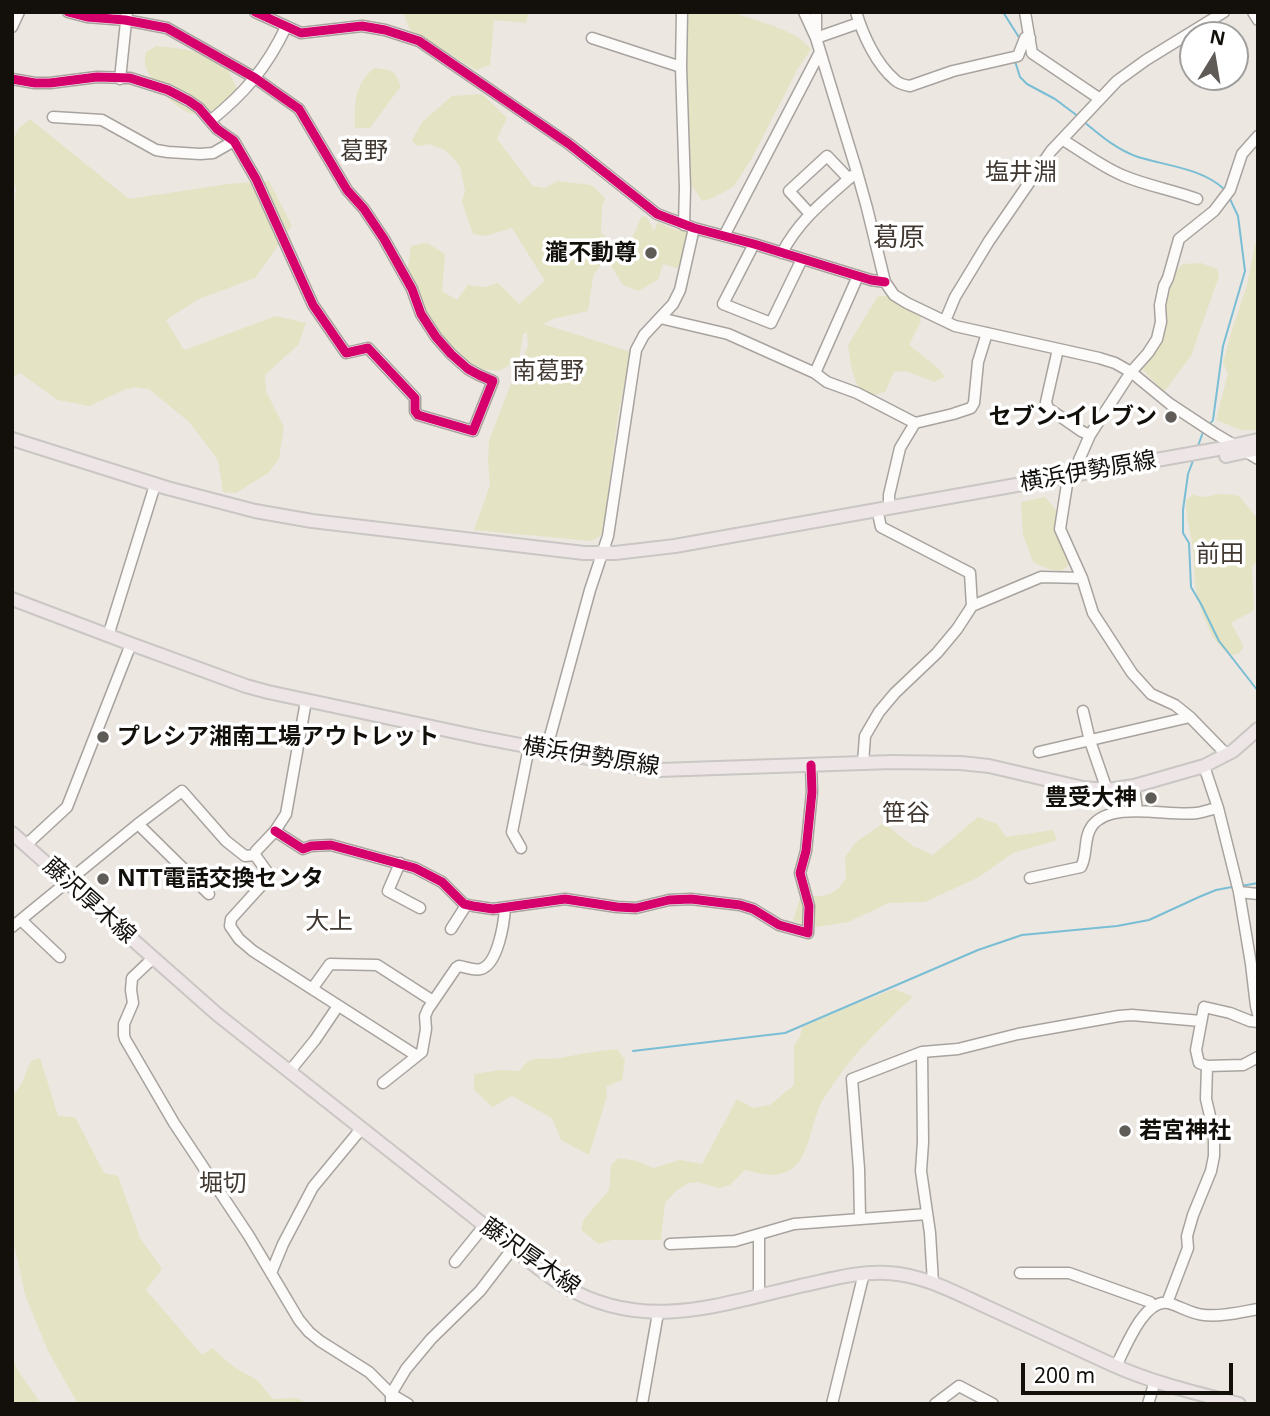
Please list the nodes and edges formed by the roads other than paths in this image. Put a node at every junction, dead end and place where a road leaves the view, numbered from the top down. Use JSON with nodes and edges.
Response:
{"nodes":[{"id":1,"x":19,"y":12,"type":"edge"},
{"id":2,"x":68,"y":12,"type":"edge"},
{"id":3,"x":255,"y":12,"type":"edge"},
{"id":4,"x":682,"y":12,"type":"edge"},
{"id":5,"x":804,"y":12,"type":"edge"},
{"id":6,"x":816,"y":12,"type":"edge"},
{"id":7,"x":856,"y":12,"type":"edge"},
{"id":8,"x":1025,"y":12,"type":"edge"},
{"id":9,"x":1224,"y":12,"type":"edge"},
{"id":10,"x":1253,"y":12,"type":"edge"},
{"id":11,"x":126,"y":16,"type":"edge"},
{"id":12,"x":1258,"y":20,"type":"edge"},
{"id":13,"x":859,"y":23,"type":"junction"},
{"id":14,"x":12,"y":27,"type":"edge"},
{"id":15,"x":286,"y":27,"type":"junction"},
{"id":16,"x":593,"y":38,"type":"dead end"},
{"id":17,"x":816,"y":38,"type":"junction"},
{"id":18,"x":1030,"y":38,"type":"junction"},
{"id":19,"x":820,"y":52,"type":"junction"},
{"id":20,"x":681,"y":67,"type":"junction"},
{"id":21,"x":256,"y":78,"type":"junction"},
{"id":22,"x":12,"y":79,"type":"edge"},
{"id":23,"x":120,"y":79,"type":"junction"},
{"id":24,"x":1100,"y":99,"type":"junction"},
{"id":25,"x":53,"y":117,"type":"dead end"},
{"id":26,"x":211,"y":121,"type":"junction"},
{"id":27,"x":1258,"y":136,"type":"edge"},
{"id":28,"x":1063,"y":140,"type":"junction"},
{"id":29,"x":234,"y":141,"type":"junction"},
{"id":30,"x":853,"y":175,"type":"junction"},
{"id":31,"x":1197,"y":199,"type":"dead end"},
{"id":32,"x":810,"y":214,"type":"junction"},
{"id":33,"x":689,"y":226,"type":"junction"},
{"id":34,"x":724,"y":236,"type":"junction"},
{"id":35,"x":754,"y":244,"type":"junction"},
{"id":36,"x":782,"y":253,"type":"junction"},
{"id":37,"x":802,"y":259,"type":"junction"},
{"id":38,"x":858,"y":276,"type":"junction"},
{"id":39,"x":885,"y":282,"type":"junction"},
{"id":40,"x":660,"y":318,"type":"junction"},
{"id":41,"x":945,"y":321,"type":"junction"},
{"id":42,"x":987,"y":333,"type":"junction"},
{"id":43,"x":1058,"y":349,"type":"junction"},
{"id":44,"x":1131,"y":372,"type":"junction"},
{"id":45,"x":815,"y":373,"type":"junction"},
{"id":46,"x":915,"y":422,"type":"junction"},
{"id":47,"x":1090,"y":435,"type":"junction"},
{"id":48,"x":12,"y":439,"type":"edge"},
{"id":49,"x":1258,"y":440,"type":"edge"},
{"id":50,"x":12,"y":447,"type":"edge"},
{"id":51,"x":1246,"y":449,"type":"edge"},
{"id":52,"x":1258,"y":459,"type":"edge"},
{"id":53,"x":1077,"y":474,"type":"junction"},
{"id":54,"x":1066,"y":484,"type":"junction"},
{"id":55,"x":154,"y":488,"type":"junction"},
{"id":56,"x":889,"y":508,"type":"junction"},
{"id":57,"x":879,"y":518,"type":"junction"},
{"id":58,"x":602,"y":556,"type":"junction"},
{"id":59,"x":1082,"y":578,"type":"junction"},
{"id":60,"x":12,"y":599,"type":"edge"},
{"id":61,"x":972,"y":606,"type":"junction"},
{"id":62,"x":108,"y":636,"type":"junction"},
{"id":63,"x":131,"y":644,"type":"junction"},
{"id":64,"x":306,"y":701,"type":"junction"},
{"id":65,"x":1083,"y":712,"type":"dead end"},
{"id":66,"x":1190,"y":717,"type":"junction"},
{"id":67,"x":1258,"y":729,"type":"edge"},
{"id":68,"x":1090,"y":741,"type":"junction"},
{"id":69,"x":529,"y":747,"type":"junction"},
{"id":70,"x":546,"y":751,"type":"junction"},
{"id":71,"x":1039,"y":752,"type":"dead end"},
{"id":72,"x":1227,"y":755,"type":"junction"},
{"id":73,"x":863,"y":763,"type":"junction"},
{"id":74,"x":811,"y":765,"type":"junction"},
{"id":75,"x":1205,"y":766,"type":"junction"},
{"id":76,"x":1133,"y":786,"type":"junction"},
{"id":77,"x":1107,"y":790,"type":"junction"},
{"id":78,"x":1218,"y":808,"type":"junction"},
{"id":79,"x":1137,"y":811,"type":"junction"},
{"id":80,"x":138,"y":824,"type":"junction"},
{"id":81,"x":275,"y":831,"type":"junction"},
{"id":82,"x":12,"y":833,"type":"edge"},
{"id":83,"x":26,"y":845,"type":"junction"},
{"id":84,"x":521,"y":848,"type":"dead end"},
{"id":85,"x":255,"y":855,"type":"junction"},
{"id":86,"x":400,"y":863,"type":"junction"},
{"id":87,"x":1030,"y":878,"type":"dead end"},
{"id":88,"x":67,"y":882,"type":"junction"},
{"id":89,"x":1238,"y":888,"type":"junction"},
{"id":90,"x":209,"y":894,"type":"dead end"},
{"id":91,"x":1258,"y":894,"type":"edge"},
{"id":92,"x":464,"y":904,"type":"junction"},
{"id":93,"x":420,"y":908,"type":"dead end"},
{"id":94,"x":505,"y":908,"type":"junction"},
{"id":95,"x":17,"y":924,"type":"edge"},
{"id":96,"x":451,"y":929,"type":"dead end"},
{"id":97,"x":60,"y":957,"type":"dead end"},
{"id":98,"x":152,"y":959,"type":"junction"},
{"id":99,"x":312,"y":989,"type":"junction"},
{"id":100,"x":433,"y":1000,"type":"junction"},
{"id":101,"x":338,"y":1006,"type":"junction"},
{"id":102,"x":1258,"y":1013,"type":"edge"},
{"id":103,"x":1202,"y":1021,"type":"junction"},
{"id":104,"x":1258,"y":1022,"type":"edge"},
{"id":105,"x":922,"y":1052,"type":"junction"},
{"id":106,"x":417,"y":1056,"type":"junction"},
{"id":107,"x":1258,"y":1057,"type":"edge"},
{"id":108,"x":1207,"y":1066,"type":"junction"},
{"id":109,"x":289,"y":1072,"type":"junction"},
{"id":110,"x":383,"y":1083,"type":"dead end"},
{"id":111,"x":361,"y":1129,"type":"junction"},
{"id":112,"x":927,"y":1214,"type":"junction"},
{"id":113,"x":860,"y":1219,"type":"junction"},
{"id":114,"x":484,"y":1226,"type":"junction"},
{"id":115,"x":759,"y":1235,"type":"junction"},
{"id":116,"x":670,"y":1244,"type":"dead end"},
{"id":117,"x":513,"y":1248,"type":"junction"},
{"id":118,"x":455,"y":1262,"type":"dead end"},
{"id":119,"x":271,"y":1273,"type":"junction"},
{"id":120,"x":864,"y":1273,"type":"junction"},
{"id":121,"x":1020,"y":1273,"type":"dead end"},
{"id":122,"x":933,"y":1283,"type":"junction"},
{"id":123,"x":759,"y":1295,"type":"junction"},
{"id":124,"x":1167,"y":1303,"type":"junction"},
{"id":125,"x":1153,"y":1306,"type":"junction"},
{"id":126,"x":1258,"y":1309,"type":"edge"},
{"id":127,"x":658,"y":1313,"type":"junction"},
{"id":128,"x":1116,"y":1366,"type":"junction"},
{"id":129,"x":1155,"y":1381,"type":"junction"},
{"id":130,"x":391,"y":1399,"type":"edge"},
{"id":131,"x":834,"y":1403,"type":"edge"},
{"id":132,"x":408,"y":1404,"type":"edge"},
{"id":133,"x":642,"y":1404,"type":"edge"},
{"id":134,"x":934,"y":1404,"type":"edge"},
{"id":135,"x":993,"y":1404,"type":"edge"},
{"id":136,"x":1148,"y":1404,"type":"edge"},
{"id":137,"x":1238,"y":1404,"type":"edge"}],
"edges":[{"from":1,"to":14,"type":"street"},
{"from":2,"to":11,"type":"street"},
{"from":3,"to":15,"type":"street"},
{"from":4,"to":20,"type":"street"},
{"from":5,"to":17,"type":"street"},
{"from":6,"to":17,"type":"street"},
{"from":7,"to":13,"type":"street"},
{"from":8,"to":18,"type":"street"},
{"from":9,"to":24,"type":"street"},
{"from":10,"to":12,"type":"street"},
{"from":11,"to":21,"type":"street"},
{"from":11,"to":23,"type":"street"},
{"from":13,"to":17,"type":"street"},
{"from":13,"to":18,"type":"street"},
{"from":15,"to":21,"type":"street"},
{"from":15,"to":33,"type":"street"},
{"from":16,"to":20,"type":"street"},
{"from":17,"to":19,"type":"street"},
{"from":18,"to":24,"type":"street"},
{"from":19,"to":30,"type":"street"},
{"from":19,"to":34,"type":"street"},
{"from":20,"to":33,"type":"street"},
{"from":21,"to":26,"type":"street"},
{"from":21,"to":29,"type":"street"},
{"from":22,"to":23,"type":"street"},
{"from":23,"to":26,"type":"street"},
{"from":24,"to":28,"type":"street"},
{"from":25,"to":29,"type":"street"},
{"from":26,"to":29,"type":"street"},
{"from":27,"to":44,"type":"street"},
{"from":28,"to":31,"type":"street"},
{"from":28,"to":41,"type":"street"},
{"from":30,"to":32,"type":"street"},
{"from":30,"to":32,"type":"street"},
{"from":30,"to":39,"type":"street"},
{"from":32,"to":36,"type":"street"},
{"from":33,"to":34,"type":"street"},
{"from":33,"to":40,"type":"street"},
{"from":34,"to":35,"type":"street"},
{"from":35,"to":36,"type":"street"},
{"from":35,"to":37,"type":"street"},
{"from":36,"to":37,"type":"street"},
{"from":37,"to":38,"type":"street"},
{"from":38,"to":39,"type":"street"},
{"from":38,"to":45,"type":"street"},
{"from":39,"to":41,"type":"street"},
{"from":40,"to":45,"type":"street"},
{"from":40,"to":58,"type":"street"},
{"from":41,"to":42,"type":"street"},
{"from":42,"to":43,"type":"street"},
{"from":42,"to":46,"type":"street"},
{"from":43,"to":44,"type":"street"},
{"from":43,"to":47,"type":"street"},
{"from":44,"to":47,"type":"street"},
{"from":44,"to":51,"type":"street"},
{"from":45,"to":46,"type":"street"},
{"from":46,"to":56,"type":"street"},
{"from":47,"to":53,"type":"street"},
{"from":48,"to":55,"type":"main road","name":"横浜伊勢原線"},
{"from":49,"to":51,"type":"main road","name":"横浜伊勢原線"},
{"from":50,"to":55,"type":"main road","name":"横浜伊勢原線"},
{"from":51,"to":52,"type":"street"},
{"from":51,"to":53,"type":"main road","name":"横浜伊勢原線"},
{"from":51,"to":54,"type":"main road","name":"横浜伊勢原線"},
{"from":53,"to":56,"type":"main road","name":"横浜伊勢原線"},
{"from":54,"to":57,"type":"main road","name":"横浜伊勢原線"},
{"from":54,"to":59,"type":"street"},
{"from":55,"to":58,"type":"main road","name":"横浜伊勢原線"},
{"from":55,"to":62,"type":"street"},
{"from":56,"to":58,"type":"main road","name":"横浜伊勢原線"},
{"from":57,"to":58,"type":"main road","name":"横浜伊勢原線"},
{"from":57,"to":61,"type":"street"},
{"from":58,"to":70,"type":"street"},
{"from":59,"to":61,"type":"street"},
{"from":59,"to":66,"type":"street"},
{"from":60,"to":62,"type":"main road","name":"横浜伊勢原線"},
{"from":61,"to":73,"type":"street"},
{"from":62,"to":63,"type":"main road","name":"横浜伊勢原線"},
{"from":63,"to":64,"type":"main road","name":"横浜伊勢原線"},
{"from":63,"to":83,"type":"street"},
{"from":64,"to":69,"type":"main road","name":"横浜伊勢原線"},
{"from":64,"to":81,"type":"street"},
{"from":65,"to":68,"type":"street"},
{"from":66,"to":68,"type":"street"},
{"from":66,"to":72,"type":"street"},
{"from":67,"to":72,"type":"main road","name":"横浜伊勢原線"},
{"from":68,"to":71,"type":"street"},
{"from":68,"to":77,"type":"street"},
{"from":69,"to":70,"type":"main road","name":"横浜伊勢原線"},
{"from":69,"to":84,"type":"street"},
{"from":70,"to":74,"type":"main road","name":"横浜伊勢原線"},
{"from":72,"to":75,"type":"main road","name":"横浜伊勢原線"},
{"from":73,"to":74,"type":"main road","name":"横浜伊勢原線"},
{"from":73,"to":77,"type":"main road","name":"横浜伊勢原線"},
{"from":74,"to":94,"type":"street"},
{"from":75,"to":76,"type":"main road","name":"横浜伊勢原線"},
{"from":75,"to":78,"type":"street"},
{"from":76,"to":77,"type":"main road","name":"横浜伊勢原線"},
{"from":76,"to":79,"type":"street"},
{"from":78,"to":79,"type":"street"},
{"from":78,"to":89,"type":"street"},
{"from":79,"to":87,"type":"street"},
{"from":80,"to":85,"type":"street"},
{"from":80,"to":88,"type":"street"},
{"from":80,"to":90,"type":"street"},
{"from":81,"to":85,"type":"street"},
{"from":81,"to":86,"type":"street"},
{"from":82,"to":83,"type":"main road","name":"藤沢厚木線"},
{"from":83,"to":88,"type":"main road","name":"藤沢厚木線"},
{"from":85,"to":99,"type":"street"},
{"from":86,"to":92,"type":"street"},
{"from":86,"to":93,"type":"street"},
{"from":88,"to":95,"type":"street"},
{"from":88,"to":98,"type":"main road","name":"藤沢厚木線"},
{"from":89,"to":91,"type":"street"},
{"from":89,"to":102,"type":"street"},
{"from":92,"to":94,"type":"street"},
{"from":92,"to":96,"type":"street"},
{"from":94,"to":100,"type":"street"},
{"from":95,"to":97,"type":"street"},
{"from":98,"to":109,"type":"main road","name":"藤沢厚木線"},
{"from":98,"to":119,"type":"street"},
{"from":99,"to":100,"type":"street"},
{"from":99,"to":101,"type":"street"},
{"from":100,"to":106,"type":"street"},
{"from":101,"to":106,"type":"street"},
{"from":101,"to":109,"type":"street"},
{"from":103,"to":104,"type":"street"},
{"from":103,"to":105,"type":"street"},
{"from":103,"to":108,"type":"street"},
{"from":105,"to":112,"type":"street"},
{"from":105,"to":113,"type":"street"},
{"from":106,"to":110,"type":"street"},
{"from":107,"to":108,"type":"street"},
{"from":108,"to":124,"type":"street"},
{"from":109,"to":111,"type":"main road","name":"藤沢厚木線"},
{"from":111,"to":114,"type":"main road","name":"藤沢厚木線"},
{"from":111,"to":119,"type":"street"},
{"from":112,"to":113,"type":"street"},
{"from":112,"to":122,"type":"street"},
{"from":113,"to":115,"type":"street"},
{"from":114,"to":117,"type":"main road","name":"藤沢厚木線"},
{"from":114,"to":118,"type":"street"},
{"from":115,"to":116,"type":"street"},
{"from":115,"to":123,"type":"street"},
{"from":117,"to":127,"type":"main road","name":"藤沢厚木線"},
{"from":117,"to":130,"type":"street"},
{"from":119,"to":130,"type":"street"},
{"from":120,"to":122,"type":"main road","name":"藤沢厚木線"},
{"from":120,"to":123,"type":"main road","name":"藤沢厚木線"},
{"from":120,"to":131,"type":"street"},
{"from":121,"to":125,"type":"street"},
{"from":122,"to":128,"type":"main road","name":"藤沢厚木線"},
{"from":123,"to":127,"type":"main road","name":"藤沢厚木線"},
{"from":124,"to":125,"type":"street"},
{"from":124,"to":126,"type":"street"},
{"from":125,"to":128,"type":"street"},
{"from":127,"to":133,"type":"street"},
{"from":128,"to":129,"type":"main road","name":"藤沢厚木線"},
{"from":129,"to":136,"type":"street"},
{"from":129,"to":137,"type":"main road","name":"藤沢厚木線"},
{"from":130,"to":132,"type":"street"},
{"from":134,"to":135,"type":"street"}]}
